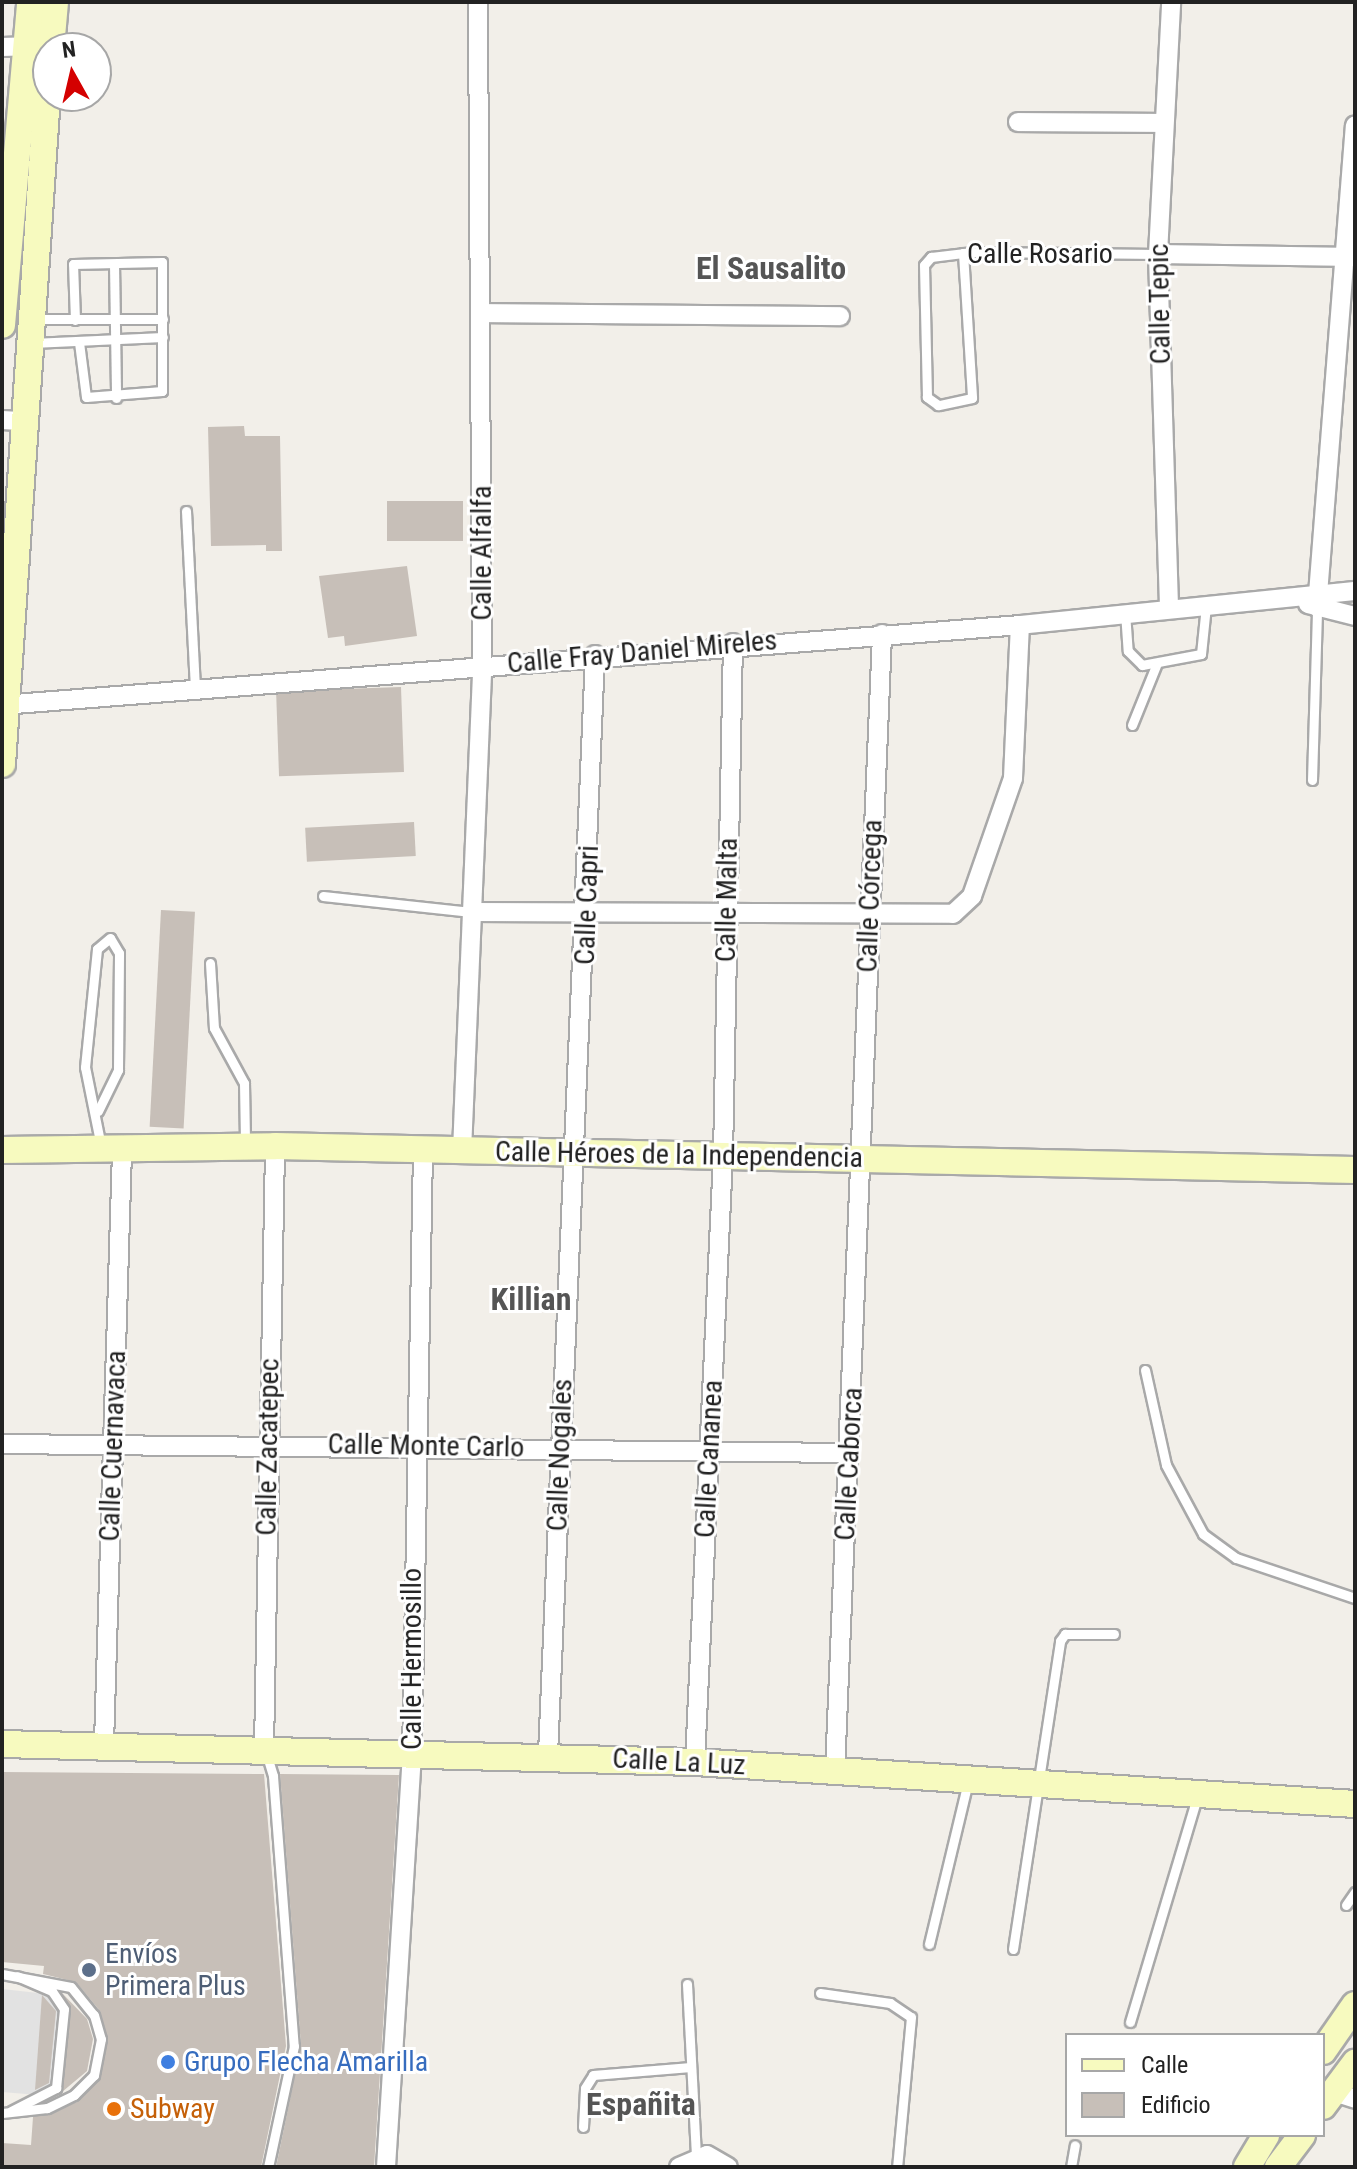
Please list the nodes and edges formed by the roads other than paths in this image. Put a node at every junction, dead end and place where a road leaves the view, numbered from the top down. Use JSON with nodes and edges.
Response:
{"nodes":[{"id":1,"x":30,"y":2,"type":"edge"},
{"id":2,"x":55,"y":2,"type":"edge"},
{"id":3,"x":478,"y":2,"type":"edge"},
{"id":4,"x":1171,"y":2,"type":"edge"},
{"id":5,"x":26,"y":47,"type":"edge"},
{"id":6,"x":46,"y":112,"type":"edge"},
{"id":7,"x":1018,"y":122,"type":"dead end"},
{"id":8,"x":1163,"y":123,"type":"junction"},
{"id":9,"x":1355,"y":125,"type":"edge"},
{"id":10,"x":8,"y":174,"type":"edge"},
{"id":11,"x":963,"y":253,"type":"junction"},
{"id":12,"x":1158,"y":254,"type":"junction"},
{"id":13,"x":1351,"y":257,"type":"edge"},
{"id":14,"x":114,"y":264,"type":"junction"},
{"id":15,"x":3,"y":297,"type":"edge"},
{"id":16,"x":483,"y":313,"type":"junction"},
{"id":17,"x":840,"y":316,"type":"dead end"},
{"id":18,"x":115,"y":319,"type":"junction"},
{"id":19,"x":163,"y":319,"type":"junction"},
{"id":20,"x":75,"y":320,"type":"junction"},
{"id":21,"x":2,"y":325,"type":"edge"},
{"id":22,"x":30,"y":330,"type":"junction"},
{"id":23,"x":163,"y":337,"type":"junction"},
{"id":24,"x":115,"y":340,"type":"junction"},
{"id":25,"x":79,"y":342,"type":"junction"},
{"id":26,"x":116,"y":398,"type":"junction"},
{"id":27,"x":13,"y":420,"type":"edge"},
{"id":28,"x":186,"y":511,"type":"dead end"},
{"id":29,"x":1355,"y":591,"type":"edge"},
{"id":30,"x":1318,"y":600,"type":"junction"},
{"id":31,"x":1206,"y":603,"type":"junction"},
{"id":32,"x":1169,"y":606,"type":"junction"},
{"id":33,"x":1125,"y":612,"type":"junction"},
{"id":34,"x":1355,"y":616,"type":"edge"},
{"id":35,"x":1020,"y":625,"type":"junction"},
{"id":36,"x":882,"y":634,"type":"junction"},
{"id":37,"x":733,"y":643,"type":"junction"},
{"id":38,"x":595,"y":655,"type":"junction"},
{"id":39,"x":1157,"y":663,"type":"junction"},
{"id":40,"x":482,"y":665,"type":"junction"},
{"id":41,"x":195,"y":687,"type":"junction"},
{"id":42,"x":4,"y":705,"type":"edge"},
{"id":43,"x":1132,"y":725,"type":"dead end"},
{"id":44,"x":2,"y":764,"type":"edge"},
{"id":45,"x":1312,"y":780,"type":"dead end"},
{"id":46,"x":323,"y":896,"type":"dead end"},
{"id":47,"x":588,"y":911,"type":"junction"},
{"id":48,"x":471,"y":912,"type":"junction"},
{"id":49,"x":727,"y":915,"type":"junction"},
{"id":50,"x":868,"y":917,"type":"junction"},
{"id":51,"x":210,"y":963,"type":"dead end"},
{"id":52,"x":98,"y":1111,"type":"junction"},
{"id":53,"x":275,"y":1146,"type":"junction"},
{"id":54,"x":245,"y":1147,"type":"junction"},
{"id":55,"x":112,"y":1149,"type":"junction"},
{"id":56,"x":2,"y":1150,"type":"edge"},
{"id":57,"x":423,"y":1151,"type":"junction"},
{"id":58,"x":462,"y":1151,"type":"junction"},
{"id":59,"x":573,"y":1155,"type":"junction"},
{"id":60,"x":723,"y":1157,"type":"junction"},
{"id":61,"x":863,"y":1158,"type":"junction"},
{"id":62,"x":1355,"y":1170,"type":"edge"},
{"id":63,"x":1145,"y":1370,"type":"dead end"},
{"id":64,"x":2,"y":1444,"type":"edge"},
{"id":65,"x":113,"y":1444,"type":"junction"},
{"id":66,"x":267,"y":1444,"type":"junction"},
{"id":67,"x":413,"y":1445,"type":"junction"},
{"id":68,"x":560,"y":1449,"type":"junction"},
{"id":69,"x":710,"y":1449,"type":"junction"},
{"id":70,"x":849,"y":1453,"type":"junction"},
{"id":71,"x":1355,"y":1598,"type":"edge"},
{"id":72,"x":1114,"y":1634,"type":"dead end"},
{"id":73,"x":104,"y":1743,"type":"junction"},
{"id":74,"x":2,"y":1744,"type":"edge"},
{"id":75,"x":264,"y":1749,"type":"junction"},
{"id":76,"x":548,"y":1755,"type":"junction"},
{"id":77,"x":412,"y":1756,"type":"junction"},
{"id":78,"x":695,"y":1762,"type":"junction"},
{"id":79,"x":835,"y":1771,"type":"junction"},
{"id":80,"x":969,"y":1779,"type":"junction"},
{"id":81,"x":1042,"y":1784,"type":"junction"},
{"id":82,"x":1198,"y":1793,"type":"junction"},
{"id":83,"x":1355,"y":1804,"type":"edge"},
{"id":84,"x":1355,"y":1892,"type":"edge"},
{"id":85,"x":1346,"y":1905,"type":"dead end"},
{"id":86,"x":929,"y":1944,"type":"dead end"},
{"id":87,"x":1013,"y":1949,"type":"dead end"},
{"id":88,"x":2,"y":1974,"type":"edge"},
{"id":89,"x":14,"y":1975,"type":"junction"},
{"id":90,"x":687,"y":1984,"type":"dead end"},
{"id":91,"x":820,"y":1993,"type":"dead end"},
{"id":92,"x":1355,"y":2005,"type":"edge"},
{"id":93,"x":1130,"y":2022,"type":"dead end"},
{"id":94,"x":1325,"y":2048,"type":"edge"},
{"id":95,"x":1355,"y":2063,"type":"edge"},
{"id":96,"x":691,"y":2067,"type":"junction"},
{"id":97,"x":1337,"y":2099,"type":"edge"},
{"id":98,"x":5,"y":2113,"type":"edge"},
{"id":99,"x":583,"y":2127,"type":"dead end"},
{"id":100,"x":1265,"y":2137,"type":"edge"},
{"id":101,"x":1300,"y":2137,"type":"edge"},
{"id":102,"x":1075,"y":2145,"type":"dead end"},
{"id":103,"x":696,"y":2156,"type":"junction"},
{"id":104,"x":268,"y":2167,"type":"edge"},
{"id":105,"x":386,"y":2167,"type":"edge"},
{"id":106,"x":679,"y":2167,"type":"edge"},
{"id":107,"x":728,"y":2167,"type":"edge"},
{"id":108,"x":897,"y":2167,"type":"edge"},
{"id":109,"x":1071,"y":2167,"type":"edge"},
{"id":110,"x":1247,"y":2167,"type":"edge"},
{"id":111,"x":1278,"y":2167,"type":"edge"}],
"edges":[{"from":1,"to":5,"type":"street"},
{"from":2,"to":5,"type":"street"},
{"from":3,"to":16,"type":"street","name":"Calle Alfalfa"},
{"from":4,"to":8,"type":"street","name":"Calle Tepic"},
{"from":5,"to":10,"type":"street"},
{"from":6,"to":22,"type":"street"},
{"from":7,"to":8,"type":"street"},
{"from":8,"to":12,"type":"street","name":"Calle Tepic"},
{"from":9,"to":13,"type":"street"},
{"from":10,"to":15,"type":"street"},
{"from":11,"to":11,"type":"lane","name":"Calle Rosario"},
{"from":11,"to":12,"type":"lane","name":"Calle Rosario"},
{"from":12,"to":13,"type":"street","name":"Calle Rosario"},
{"from":12,"to":32,"type":"street","name":"Calle Tepic"},
{"from":13,"to":30,"type":"street"},
{"from":14,"to":18,"type":"lane"},
{"from":14,"to":19,"type":"lane"},
{"from":14,"to":20,"type":"lane"},
{"from":15,"to":21,"type":"street"},
{"from":16,"to":17,"type":"street"},
{"from":16,"to":40,"type":"street","name":"Calle Alfalfa"},
{"from":18,"to":19,"type":"lane"},
{"from":18,"to":20,"type":"lane"},
{"from":18,"to":24,"type":"lane"},
{"from":19,"to":23,"type":"lane"},
{"from":20,"to":22,"type":"lane"},
{"from":22,"to":25,"type":"lane"},
{"from":22,"to":27,"type":"street"},
{"from":23,"to":24,"type":"lane"},
{"from":23,"to":26,"type":"lane"},
{"from":24,"to":25,"type":"lane"},
{"from":24,"to":26,"type":"lane"},
{"from":25,"to":26,"type":"lane"},
{"from":27,"to":42,"type":"street"},
{"from":28,"to":41,"type":"lane"},
{"from":29,"to":30,"type":"street","name":"Calle Fray Daniel Mireles"},
{"from":30,"to":31,"type":"street","name":"Calle Fray Daniel Mireles"},
{"from":30,"to":34,"type":"street","name":"Calle Fray Daniel Mireles"},
{"from":30,"to":45,"type":"lane"},
{"from":31,"to":32,"type":"street","name":"Calle Fray Daniel Mireles"},
{"from":31,"to":39,"type":"lane"},
{"from":32,"to":33,"type":"street","name":"Calle Fray Daniel Mireles"},
{"from":33,"to":35,"type":"street","name":"Calle Fray Daniel Mireles"},
{"from":33,"to":39,"type":"lane"},
{"from":35,"to":36,"type":"street","name":"Calle Fray Daniel Mireles"},
{"from":35,"to":50,"type":"street"},
{"from":36,"to":37,"type":"street","name":"Calle Fray Daniel Mireles"},
{"from":36,"to":50,"type":"street","name":"Calle Córcega"},
{"from":37,"to":38,"type":"street","name":"Calle Fray Daniel Mireles"},
{"from":37,"to":49,"type":"street","name":"Calle Malta"},
{"from":38,"to":40,"type":"street","name":"Calle Fray Daniel Mireles"},
{"from":38,"to":47,"type":"street","name":"Calle Capri"},
{"from":39,"to":43,"type":"lane"},
{"from":40,"to":41,"type":"street","name":"Calle Fray Daniel Mireles"},
{"from":40,"to":48,"type":"street","name":"Calle Alfalfa"},
{"from":41,"to":42,"type":"street","name":"Calle Fray Daniel Mireles"},
{"from":42,"to":44,"type":"street"},
{"from":46,"to":48,"type":"lane"},
{"from":47,"to":48,"type":"street"},
{"from":47,"to":49,"type":"street"},
{"from":47,"to":59,"type":"street","name":"Calle Capri"},
{"from":48,"to":58,"type":"street","name":"Calle Alfalfa"},
{"from":49,"to":50,"type":"street"},
{"from":49,"to":60,"type":"street","name":"Calle Malta"},
{"from":50,"to":61,"type":"street","name":"Calle Córcega"},
{"from":51,"to":54,"type":"lane"},
{"from":52,"to":52,"type":"lane"},
{"from":52,"to":55,"type":"lane"},
{"from":53,"to":54,"type":"street","name":"Calle Héroes de la Independencia"},
{"from":53,"to":57,"type":"street","name":"Calle Héroes de la Independencia"},
{"from":53,"to":66,"type":"street","name":"Calle Zacatepec"},
{"from":54,"to":55,"type":"street","name":"Calle Héroes de la Independencia"},
{"from":55,"to":56,"type":"street","name":"Calle Héroes de la Independencia"},
{"from":55,"to":65,"type":"street","name":"Calle Cuernavaca"},
{"from":57,"to":58,"type":"street","name":"Calle Héroes de la Independencia"},
{"from":57,"to":67,"type":"street","name":"Calle Hermosillo"},
{"from":58,"to":59,"type":"street","name":"Calle Héroes de la Independencia"},
{"from":59,"to":60,"type":"street","name":"Calle Héroes de la Independencia"},
{"from":59,"to":68,"type":"street","name":"Calle Nogales"},
{"from":60,"to":61,"type":"street","name":"Calle Héroes de la Independencia"},
{"from":60,"to":69,"type":"street","name":"Calle Cananea"},
{"from":61,"to":62,"type":"street","name":"Calle Héroes de la Independencia"},
{"from":61,"to":70,"type":"street","name":"Calle Caborca"},
{"from":63,"to":71,"type":"lane"},
{"from":64,"to":65,"type":"street","name":"Calle Monte Carlo"},
{"from":65,"to":66,"type":"street","name":"Calle Monte Carlo"},
{"from":65,"to":73,"type":"street","name":"Calle Cuernavaca"},
{"from":66,"to":67,"type":"street","name":"Calle Monte Carlo"},
{"from":66,"to":75,"type":"street","name":"Calle Zacatepec"},
{"from":67,"to":68,"type":"street","name":"Calle Monte Carlo"},
{"from":67,"to":77,"type":"street","name":"Calle Hermosillo"},
{"from":68,"to":69,"type":"street","name":"Calle Monte Carlo"},
{"from":68,"to":76,"type":"street","name":"Calle Nogales"},
{"from":69,"to":70,"type":"street","name":"Calle Monte Carlo"},
{"from":69,"to":78,"type":"street","name":"Calle Cananea"},
{"from":70,"to":79,"type":"street","name":"Calle Caborca"},
{"from":72,"to":81,"type":"lane"},
{"from":73,"to":74,"type":"street","name":"Calle La Luz"},
{"from":73,"to":75,"type":"street","name":"Calle La Luz"},
{"from":75,"to":77,"type":"street","name":"Calle La Luz"},
{"from":75,"to":104,"type":"lane"},
{"from":76,"to":77,"type":"street","name":"Calle La Luz"},
{"from":76,"to":78,"type":"street","name":"Calle La Luz"},
{"from":77,"to":105,"type":"street","name":"Calle Hermosillo"},
{"from":78,"to":79,"type":"street","name":"Calle La Luz"},
{"from":79,"to":80,"type":"street","name":"Calle La Luz"},
{"from":80,"to":81,"type":"street","name":"Calle La Luz"},
{"from":80,"to":86,"type":"lane"},
{"from":81,"to":82,"type":"street","name":"Calle La Luz"},
{"from":81,"to":87,"type":"lane"},
{"from":82,"to":83,"type":"street","name":"Calle La Luz"},
{"from":82,"to":93,"type":"lane"},
{"from":84,"to":85,"type":"lane"},
{"from":88,"to":89,"type":"lane"},
{"from":89,"to":98,"type":"lane"},
{"from":89,"to":98,"type":"lane"},
{"from":90,"to":96,"type":"lane"},
{"from":91,"to":108,"type":"lane"},
{"from":92,"to":94,"type":"street"},
{"from":95,"to":97,"type":"street"},
{"from":96,"to":99,"type":"lane"},
{"from":96,"to":103,"type":"lane"},
{"from":100,"to":110,"type":"street"},
{"from":101,"to":111,"type":"street"},
{"from":102,"to":109,"type":"lane"},
{"from":103,"to":106,"type":"street"},
{"from":103,"to":107,"type":"street"}]}
